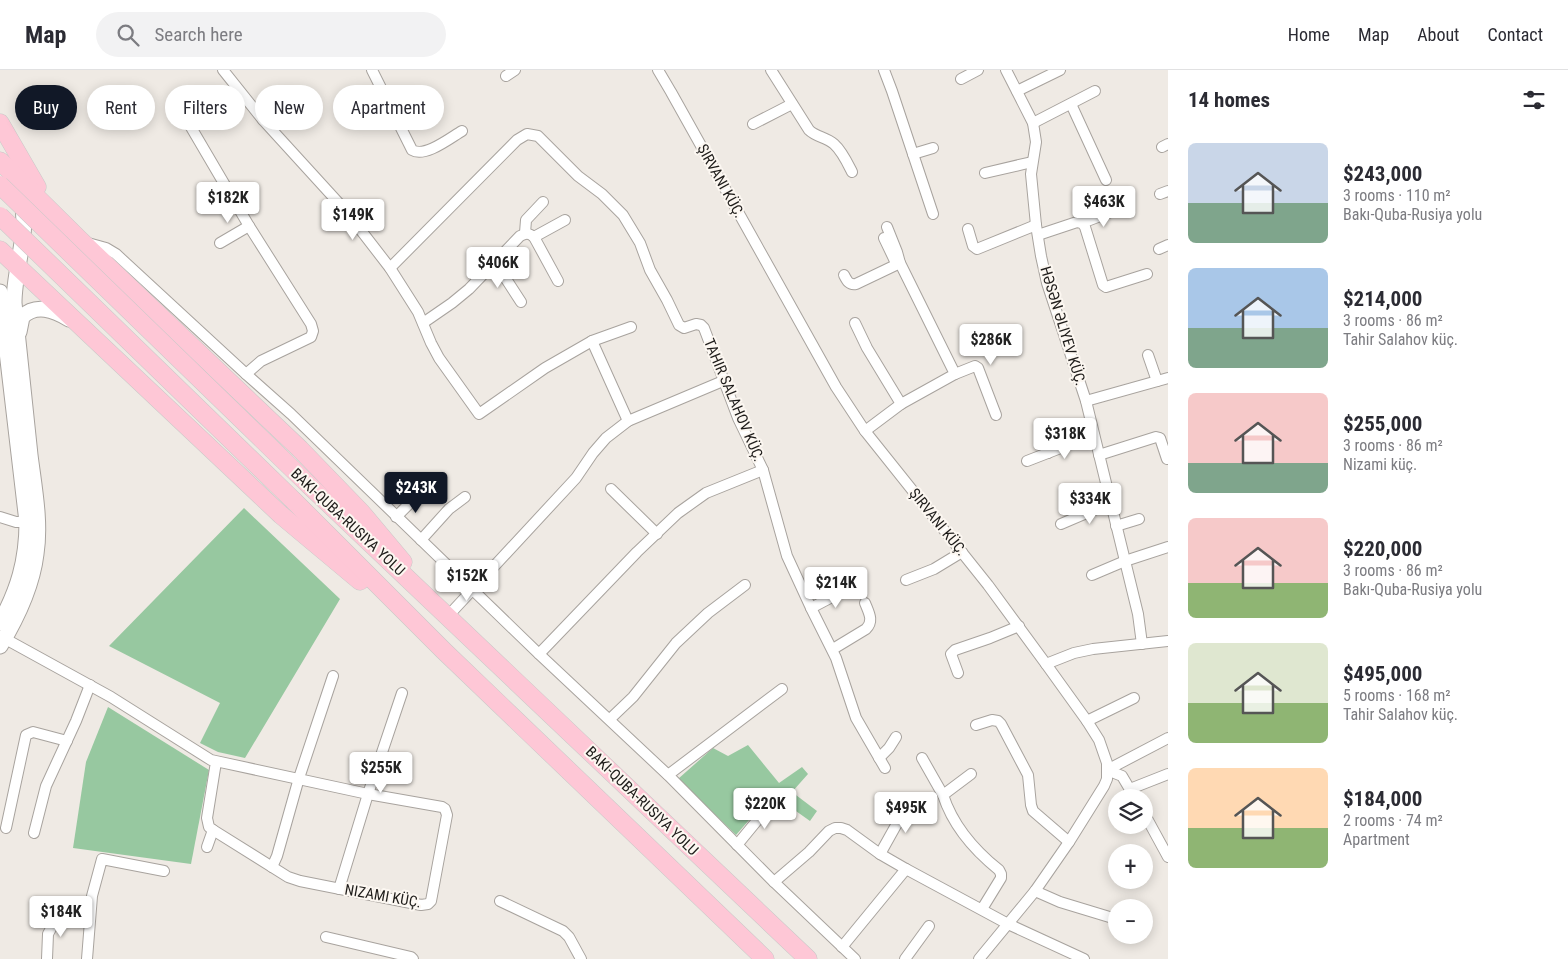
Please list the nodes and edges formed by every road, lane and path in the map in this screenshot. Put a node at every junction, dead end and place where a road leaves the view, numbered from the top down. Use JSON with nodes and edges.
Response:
{"nodes":[{"id":1,"x":223,"y":70,"type":"edge"},
{"id":2,"x":658,"y":70,"type":"edge"},
{"id":3,"x":771,"y":70,"type":"edge"},
{"id":4,"x":884,"y":70,"type":"edge"},
{"id":5,"x":978,"y":70,"type":"edge"},
{"id":6,"x":1006,"y":70,"type":"edge"},
{"id":7,"x":1060,"y":70,"type":"edge"},
{"id":8,"x":376,"y":71,"type":"edge"},
{"id":9,"x":961,"y":79,"type":"dead end"},
{"id":10,"x":1017,"y":91,"type":"junction"},
{"id":11,"x":1096,"y":91,"type":"dead end"},
{"id":12,"x":792,"y":104,"type":"junction"},
{"id":13,"x":1071,"y":104,"type":"junction"},
{"id":14,"x":255,"y":109,"type":"edge"},
{"id":15,"x":0,"y":123,"type":"edge"},
{"id":16,"x":1033,"y":123,"type":"junction"},
{"id":17,"x":753,"y":124,"type":"dead end"},
{"id":18,"x":0,"y":129,"type":"edge"},
{"id":19,"x":193,"y":130,"type":"edge"},
{"id":20,"x":273,"y":130,"type":"edge"},
{"id":21,"x":462,"y":131,"type":"dead end"},
{"id":22,"x":932,"y":148,"type":"dead end"},
{"id":23,"x":913,"y":154,"type":"junction"},
{"id":24,"x":1032,"y":162,"type":"junction"},
{"id":25,"x":0,"y":163,"type":"edge"},
{"id":26,"x":852,"y":172,"type":"dead end"},
{"id":27,"x":985,"y":174,"type":"dead end"},
{"id":28,"x":15,"y":176,"type":"junction"},
{"id":29,"x":1106,"y":180,"type":"dead end"},
{"id":30,"x":0,"y":185,"type":"edge"},
{"id":31,"x":543,"y":202,"type":"dead end"},
{"id":32,"x":1116,"y":210,"type":"dead end"},
{"id":33,"x":932,"y":214,"type":"dead end"},
{"id":34,"x":0,"y":216,"type":"edge"},
{"id":35,"x":57,"y":216,"type":"junction"},
{"id":36,"x":564,"y":220,"type":"dead end"},
{"id":37,"x":23,"y":221,"type":"junction"},
{"id":38,"x":1082,"y":223,"type":"junction"},
{"id":39,"x":249,"y":226,"type":"junction"},
{"id":40,"x":887,"y":227,"type":"dead end"},
{"id":41,"x":968,"y":229,"type":"dead end"},
{"id":42,"x":1037,"y":230,"type":"junction"},
{"id":43,"x":530,"y":235,"type":"junction"},
{"id":44,"x":884,"y":238,"type":"dead end"},
{"id":45,"x":80,"y":240,"type":"junction"},
{"id":46,"x":220,"y":243,"type":"dead end"},
{"id":47,"x":0,"y":244,"type":"edge"},
{"id":48,"x":0,"y":250,"type":"edge"},
{"id":49,"x":495,"y":262,"type":"junction"},
{"id":50,"x":898,"y":264,"type":"junction"},
{"id":51,"x":17,"y":265,"type":"junction"},
{"id":52,"x":390,"y":268,"type":"junction"},
{"id":53,"x":1147,"y":274,"type":"dead end"},
{"id":54,"x":844,"y":275,"type":"dead end"},
{"id":55,"x":558,"y":281,"type":"dead end"},
{"id":56,"x":0,"y":292,"type":"edge"},
{"id":57,"x":521,"y":302,"type":"dead end"},
{"id":58,"x":423,"y":323,"type":"junction"},
{"id":59,"x":855,"y":323,"type":"dead end"},
{"id":60,"x":2,"y":326,"type":"edge"},
{"id":61,"x":631,"y":327,"type":"dead end"},
{"id":62,"x":85,"y":328,"type":"junction"},
{"id":63,"x":592,"y":341,"type":"junction"},
{"id":64,"x":18,"y":342,"type":"junction"},
{"id":65,"x":1148,"y":355,"type":"dead end"},
{"id":66,"x":246,"y":374,"type":"junction"},
{"id":67,"x":955,"y":374,"type":"junction"},
{"id":68,"x":1168,"y":378,"type":"edge"},
{"id":69,"x":723,"y":381,"type":"junction"},
{"id":70,"x":1157,"y":381,"type":"junction"},
{"id":71,"x":1086,"y":401,"type":"junction"},
{"id":72,"x":901,"y":404,"type":"junction"},
{"id":73,"x":996,"y":415,"type":"dead end"},
{"id":74,"x":628,"y":421,"type":"junction"},
{"id":75,"x":865,"y":431,"type":"junction"},
{"id":76,"x":1041,"y":434,"type":"dead end"},
{"id":77,"x":1094,"y":435,"type":"junction"},
{"id":78,"x":1048,"y":453,"type":"junction"},
{"id":79,"x":1099,"y":455,"type":"junction"},
{"id":80,"x":1167,"y":458,"type":"dead end"},
{"id":81,"x":1027,"y":460,"type":"dead end"},
{"id":82,"x":763,"y":470,"type":"junction"},
{"id":83,"x":611,"y":489,"type":"dead end"},
{"id":84,"x":418,"y":495,"type":"dead end"},
{"id":85,"x":465,"y":497,"type":"dead end"},
{"id":86,"x":1110,"y":503,"type":"junction"},
{"id":87,"x":0,"y":516,"type":"edge"},
{"id":88,"x":396,"y":517,"type":"junction"},
{"id":89,"x":1139,"y":519,"type":"dead end"},
{"id":90,"x":27,"y":522,"type":"junction"},
{"id":91,"x":1061,"y":524,"type":"dead end"},
{"id":92,"x":1116,"y":526,"type":"junction"},
{"id":93,"x":657,"y":534,"type":"junction"},
{"id":94,"x":421,"y":540,"type":"junction"},
{"id":95,"x":1168,"y":547,"type":"edge"},
{"id":96,"x":962,"y":552,"type":"junction"},
{"id":97,"x":1125,"y":561,"type":"junction"},
{"id":98,"x":1092,"y":575,"type":"dead end"},
{"id":99,"x":906,"y":580,"type":"dead end"},
{"id":100,"x":745,"y":585,"type":"dead end"},
{"id":101,"x":849,"y":588,"type":"dead end"},
{"id":102,"x":472,"y":590,"type":"junction"},
{"id":103,"x":865,"y":603,"type":"dead end"},
{"id":104,"x":811,"y":608,"type":"junction"},
{"id":105,"x":448,"y":616,"type":"junction"},
{"id":106,"x":0,"y":623,"type":"edge"},
{"id":107,"x":1019,"y":626,"type":"junction"},
{"id":108,"x":428,"y":636,"type":"junction"},
{"id":109,"x":2,"y":640,"type":"edge"},
{"id":110,"x":1168,"y":641,"type":"edge"},
{"id":111,"x":1142,"y":644,"type":"junction"},
{"id":112,"x":833,"y":649,"type":"junction"},
{"id":113,"x":539,"y":654,"type":"junction"},
{"id":114,"x":1046,"y":664,"type":"junction"},
{"id":115,"x":958,"y":673,"type":"dead end"},
{"id":116,"x":333,"y":676,"type":"dead end"},
{"id":117,"x":90,"y":685,"type":"junction"},
{"id":118,"x":782,"y":690,"type":"dead end"},
{"id":119,"x":402,"y":693,"type":"dead end"},
{"id":120,"x":1134,"y":698,"type":"dead end"},
{"id":121,"x":610,"y":719,"type":"junction"},
{"id":122,"x":1088,"y":721,"type":"junction"},
{"id":123,"x":976,"y":725,"type":"dead end"},
{"id":124,"x":896,"y":737,"type":"dead end"},
{"id":125,"x":1168,"y":738,"type":"edge"},
{"id":126,"x":67,"y":741,"type":"junction"},
{"id":127,"x":879,"y":758,"type":"junction"},
{"id":128,"x":922,"y":758,"type":"dead end"},
{"id":129,"x":216,"y":762,"type":"junction"},
{"id":130,"x":886,"y":768,"type":"dead end"},
{"id":131,"x":1107,"y":770,"type":"junction"},
{"id":132,"x":971,"y":774,"type":"dead end"},
{"id":133,"x":1168,"y":774,"type":"edge"},
{"id":134,"x":668,"y":775,"type":"junction"},
{"id":135,"x":299,"y":778,"type":"junction"},
{"id":136,"x":1130,"y":789,"type":"edge"},
{"id":137,"x":1140,"y":789,"type":"edge"},
{"id":138,"x":368,"y":794,"type":"junction"},
{"id":139,"x":944,"y":795,"type":"junction"},
{"id":140,"x":774,"y":800,"type":"dead end"},
{"id":141,"x":909,"y":802,"type":"dead end"},
{"id":142,"x":6,"y":828,"type":"dead end"},
{"id":143,"x":213,"y":830,"type":"junction"},
{"id":144,"x":1153,"y":830,"type":"edge"},
{"id":145,"x":34,"y":833,"type":"dead end"},
{"id":146,"x":1069,"y":842,"type":"junction"},
{"id":147,"x":737,"y":844,"type":"junction"},
{"id":148,"x":207,"y":847,"type":"dead end"},
{"id":149,"x":880,"y":854,"type":"junction"},
{"id":150,"x":1168,"y":857,"type":"edge"},
{"id":151,"x":272,"y":867,"type":"junction"},
{"id":152,"x":906,"y":869,"type":"junction"},
{"id":153,"x":164,"y":871,"type":"dead end"},
{"id":154,"x":774,"y":882,"type":"junction"},
{"id":155,"x":339,"y":889,"type":"junction"},
{"id":156,"x":1035,"y":891,"type":"junction"},
{"id":157,"x":500,"y":901,"type":"dead end"},
{"id":158,"x":982,"y":909,"type":"junction"},
{"id":159,"x":60,"y":912,"type":"dead end"},
{"id":160,"x":1108,"y":917,"type":"edge"},
{"id":161,"x":1008,"y":924,"type":"junction"},
{"id":162,"x":929,"y":926,"type":"dead end"},
{"id":163,"x":326,"y":937,"type":"dead end"},
{"id":164,"x":842,"y":947,"type":"junction"},
{"id":165,"x":47,"y":959,"type":"edge"},
{"id":166,"x":87,"y":959,"type":"edge"},
{"id":167,"x":413,"y":959,"type":"edge"},
{"id":168,"x":581,"y":959,"type":"edge"},
{"id":169,"x":766,"y":959,"type":"edge"},
{"id":170,"x":808,"y":959,"type":"edge"},
{"id":171,"x":855,"y":959,"type":"edge"},
{"id":172,"x":905,"y":959,"type":"edge"},
{"id":173,"x":979,"y":959,"type":"edge"},
{"id":174,"x":1084,"y":959,"type":"edge"}],
"edges":[{"from":1,"to":14,"type":"street"},
{"from":2,"to":75,"type":"street","name":"ŞIRVANI KÜÇ."},
{"from":3,"to":12,"type":"street"},
{"from":4,"to":23,"type":"street"},
{"from":5,"to":9,"type":"street"},
{"from":6,"to":10,"type":"street","name":"HƏSƏN ƏLIYEV KÜÇ."},
{"from":7,"to":10,"type":"street"},
{"from":8,"to":21,"type":"street"},
{"from":10,"to":16,"type":"street","name":"HƏSƏN ƏLIYEV KÜÇ."},
{"from":11,"to":13,"type":"street"},
{"from":12,"to":17,"type":"street"},
{"from":12,"to":26,"type":"street"},
{"from":13,"to":16,"type":"street"},
{"from":13,"to":29,"type":"street"},
{"from":15,"to":35,"type":"highway"},
{"from":16,"to":24,"type":"street","name":"HƏSƏN ƏLIYEV KÜÇ."},
{"from":18,"to":28,"type":"main road"},
{"from":19,"to":39,"type":"street"},
{"from":20,"to":52,"type":"street"},
{"from":22,"to":23,"type":"street"},
{"from":23,"to":33,"type":"street"},
{"from":24,"to":27,"type":"street"},
{"from":24,"to":42,"type":"street","name":"HƏSƏN ƏLIYEV KÜÇ."},
{"from":25,"to":28,"type":"highway"},
{"from":28,"to":35,"type":"highway"},
{"from":28,"to":37,"type":"main road"},
{"from":30,"to":105,"type":"highway","bridge":true},
{"from":31,"to":43,"type":"street"},
{"from":32,"to":38,"type":"street"},
{"from":34,"to":108,"type":"highway","bridge":true},
{"from":35,"to":45,"type":"highway"},
{"from":36,"to":43,"type":"street"},
{"from":37,"to":47,"type":"main road"},
{"from":37,"to":51,"type":"main road"},
{"from":38,"to":42,"type":"street"},
{"from":38,"to":53,"type":"street"},
{"from":39,"to":46,"type":"street"},
{"from":39,"to":66,"type":"street"},
{"from":40,"to":50,"type":"street"},
{"from":41,"to":42,"type":"street"},
{"from":42,"to":71,"type":"street","name":"HƏSƏN ƏLIYEV KÜÇ."},
{"from":43,"to":49,"type":"street"},
{"from":43,"to":55,"type":"street"},
{"from":44,"to":50,"type":"street"},
{"from":45,"to":66,"type":"street"},
{"from":45,"to":105,"type":"highway"},
{"from":48,"to":51,"type":"highway"},
{"from":49,"to":57,"type":"street"},
{"from":49,"to":58,"type":"street"},
{"from":50,"to":54,"type":"street"},
{"from":50,"to":67,"type":"street"},
{"from":51,"to":62,"type":"highway"},
{"from":51,"to":64,"type":"main road"},
{"from":52,"to":58,"type":"street"},
{"from":52,"to":69,"type":"street","name":"TAHIR SALAHOV KÜÇ."},
{"from":56,"to":60,"type":"main road"},
{"from":58,"to":63,"type":"street"},
{"from":59,"to":72,"type":"street"},
{"from":60,"to":90,"type":"main road"},
{"from":61,"to":63,"type":"street"},
{"from":62,"to":64,"type":"main road"},
{"from":62,"to":108,"type":"highway"},
{"from":63,"to":74,"type":"street"},
{"from":64,"to":109,"type":"main road"},
{"from":65,"to":70,"type":"street"},
{"from":66,"to":88,"type":"street"},
{"from":67,"to":72,"type":"street"},
{"from":67,"to":73,"type":"street"},
{"from":68,"to":70,"type":"street"},
{"from":69,"to":74,"type":"street"},
{"from":69,"to":82,"type":"street","name":"TAHIR SALAHOV KÜÇ."},
{"from":70,"to":71,"type":"street"},
{"from":71,"to":77,"type":"street","name":"HƏSƏN ƏLIYEV KÜÇ."},
{"from":72,"to":75,"type":"street"},
{"from":74,"to":102,"type":"street"},
{"from":75,"to":96,"type":"street","name":"ŞIRVANI KÜÇ."},
{"from":76,"to":78,"type":"street"},
{"from":77,"to":78,"type":"street"},
{"from":77,"to":79,"type":"street","name":"HƏSƏN ƏLIYEV KÜÇ."},
{"from":78,"to":81,"type":"street"},
{"from":79,"to":80,"type":"street"},
{"from":79,"to":86,"type":"street","name":"HƏSƏN ƏLIYEV KÜÇ."},
{"from":82,"to":93,"type":"street"},
{"from":82,"to":104,"type":"street","name":"TAHIR SALAHOV KÜÇ."},
{"from":83,"to":93,"type":"street"},
{"from":84,"to":88,"type":"street"},
{"from":85,"to":94,"type":"street"},
{"from":86,"to":91,"type":"street"},
{"from":86,"to":92,"type":"street","name":"HƏSƏN ƏLIYEV KÜÇ."},
{"from":87,"to":90,"type":"street"},
{"from":88,"to":94,"type":"street"},
{"from":89,"to":92,"type":"street"},
{"from":90,"to":106,"type":"main road"},
{"from":92,"to":97,"type":"street","name":"HƏSƏN ƏLIYEV KÜÇ."},
{"from":93,"to":113,"type":"street"},
{"from":94,"to":102,"type":"street"},
{"from":95,"to":97,"type":"street"},
{"from":96,"to":99,"type":"street"},
{"from":96,"to":107,"type":"street","name":"ŞIRVANI KÜÇ."},
{"from":97,"to":98,"type":"street"},
{"from":97,"to":111,"type":"street","name":"HƏSƏN ƏLIYEV KÜÇ."},
{"from":100,"to":121,"type":"street"},
{"from":101,"to":104,"type":"street"},
{"from":102,"to":105,"type":"street"},
{"from":102,"to":113,"type":"street"},
{"from":103,"to":112,"type":"street"},
{"from":104,"to":112,"type":"street","name":"TAHIR SALAHOV KÜÇ."},
{"from":105,"to":170,"type":"highway"},
{"from":107,"to":114,"type":"street","name":"ŞIRVANI KÜÇ."},
{"from":107,"to":115,"type":"street"},
{"from":108,"to":169,"type":"highway"},
{"from":109,"to":117,"type":"street","name":"NIZAMI KÜÇ."},
{"from":110,"to":111,"type":"street"},
{"from":111,"to":114,"type":"street"},
{"from":112,"to":127,"type":"street","name":"TAHIR SALAHOV KÜÇ."},
{"from":113,"to":121,"type":"street"},
{"from":114,"to":122,"type":"street","name":"ŞIRVANI KÜÇ."},
{"from":116,"to":135,"type":"street"},
{"from":117,"to":126,"type":"street"},
{"from":117,"to":129,"type":"street","name":"NIZAMI KÜÇ."},
{"from":118,"to":134,"type":"street"},
{"from":119,"to":138,"type":"street"},
{"from":120,"to":122,"type":"street"},
{"from":121,"to":134,"type":"street"},
{"from":122,"to":131,"type":"street","name":"ŞIRVANI KÜÇ."},
{"from":123,"to":146,"type":"street"},
{"from":124,"to":127,"type":"street"},
{"from":125,"to":131,"type":"street"},
{"from":126,"to":142,"type":"street"},
{"from":126,"to":145,"type":"street"},
{"from":127,"to":130,"type":"street","name":"TAHIR SALAHOV KÜÇ."},
{"from":128,"to":139,"type":"street"},
{"from":129,"to":135,"type":"street","name":"NIZAMI KÜÇ."},
{"from":129,"to":143,"type":"street"},
{"from":131,"to":136,"type":"street"},
{"from":131,"to":146,"type":"street"},
{"from":132,"to":139,"type":"street"},
{"from":133,"to":137,"type":"street"},
{"from":134,"to":147,"type":"street"},
{"from":135,"to":138,"type":"street","name":"NIZAMI KÜÇ."},
{"from":135,"to":151,"type":"street"},
{"from":138,"to":155,"type":"street"},
{"from":138,"to":155,"type":"street","name":"NIZAMI KÜÇ."},
{"from":139,"to":158,"type":"street"},
{"from":140,"to":147,"type":"street"},
{"from":141,"to":149,"type":"street"},
{"from":143,"to":148,"type":"street"},
{"from":143,"to":151,"type":"street","name":"NIZAMI KÜÇ."},
{"from":144,"to":150,"type":"street"},
{"from":146,"to":156,"type":"street"},
{"from":147,"to":154,"type":"street"},
{"from":149,"to":152,"type":"street"},
{"from":149,"to":154,"type":"street"},
{"from":151,"to":155,"type":"street","name":"NIZAMI KÜÇ."},
{"from":152,"to":158,"type":"street"},
{"from":152,"to":164,"type":"street"},
{"from":153,"to":166,"type":"street"},
{"from":154,"to":164,"type":"street"},
{"from":156,"to":160,"type":"street"},
{"from":156,"to":161,"type":"street"},
{"from":157,"to":168,"type":"street"},
{"from":158,"to":161,"type":"street"},
{"from":159,"to":165,"type":"street"},
{"from":161,"to":173,"type":"street"},
{"from":161,"to":174,"type":"street"},
{"from":162,"to":172,"type":"street"},
{"from":163,"to":167,"type":"street"},
{"from":164,"to":171,"type":"street"}]}
